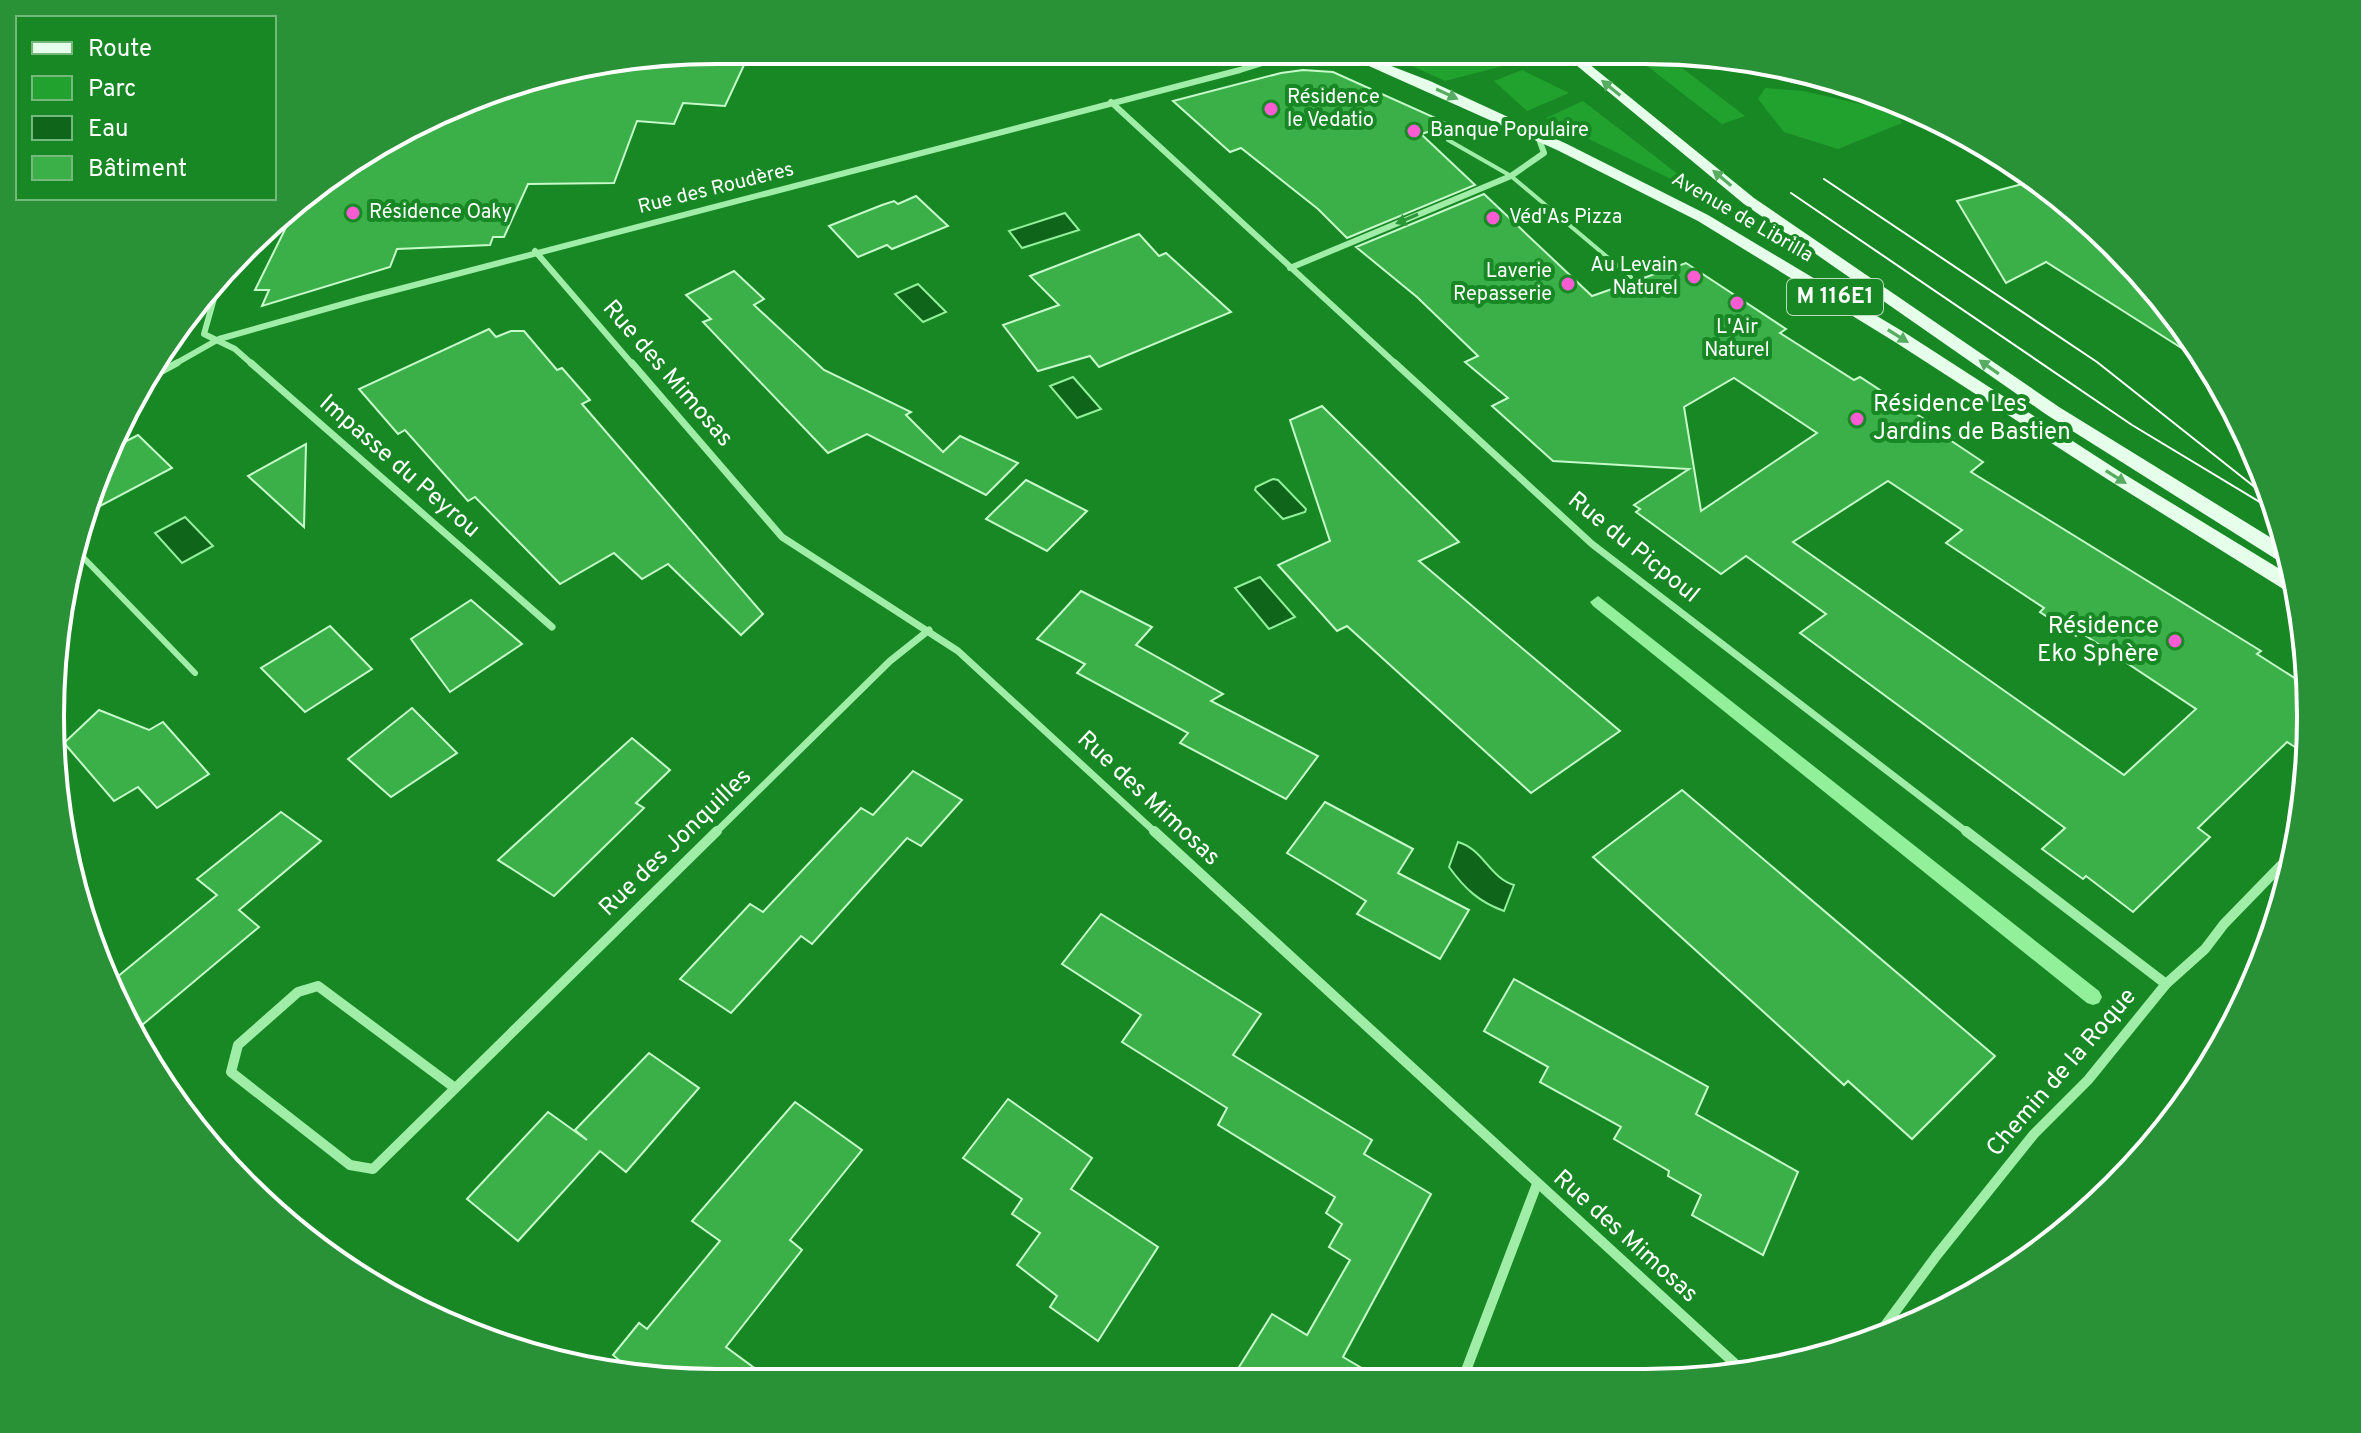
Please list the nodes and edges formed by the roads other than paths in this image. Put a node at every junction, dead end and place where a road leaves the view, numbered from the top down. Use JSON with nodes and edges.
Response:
{"nodes":[{"id":1,"x":1259,"y":64,"type":"edge"},
{"id":2,"x":1374,"y":64,"type":"edge"},
{"id":3,"x":1581,"y":64,"type":"edge"},
{"id":4,"x":1111,"y":102,"type":"junction"},
{"id":5,"x":1538,"y":136,"type":"junction"},
{"id":6,"x":1448,"y":140,"type":"dead end"},
{"id":7,"x":1511,"y":176,"type":"junction"},
{"id":8,"x":535,"y":251,"type":"junction"},
{"id":9,"x":1290,"y":268,"type":"junction"},
{"id":10,"x":1631,"y":277,"type":"dead end"},
{"id":11,"x":213,"y":302,"type":"edge"},
{"id":12,"x":219,"y":339,"type":"junction"},
{"id":13,"x":164,"y":370,"type":"edge"},
{"id":14,"x":2275,"y":549,"type":"edge"},
{"id":15,"x":84,"y":558,"type":"edge"},
{"id":16,"x":2282,"y":579,"type":"edge"},
{"id":17,"x":552,"y":627,"type":"dead end"},
{"id":18,"x":929,"y":630,"type":"junction"},
{"id":19,"x":195,"y":673,"type":"dead end"},
{"id":20,"x":2279,"y":868,"type":"edge"},
{"id":21,"x":2166,"y":984,"type":"junction"},
{"id":22,"x":455,"y":1088,"type":"junction"},
{"id":23,"x":1537,"y":1184,"type":"junction"},
{"id":24,"x":1889,"y":1321,"type":"edge"},
{"id":25,"x":1733,"y":1362,"type":"edge"},
{"id":26,"x":1467,"y":1369,"type":"edge"}],
"edges":[{"from":1,"to":4,"type":"street","name":"Rue des Roudères"},
{"from":2,"to":5,"type":"main road","name":"Avenue de Librilla","number":"M 116E1","one_way":true},
{"from":14,"to":3,"type":"main road","name":"Avenue de Librilla","number":"M 116E1","one_way":true},
{"from":4,"to":8,"type":"street","name":"Rue des Roudères"},
{"from":4,"to":9,"type":"street","name":"Rue du Picpoul"},
{"from":5,"to":7,"type":"street"},
{"from":5,"to":16,"type":"main road","name":"Avenue de Librilla","number":"M 116E1","one_way":true},
{"from":6,"to":7,"type":"lane"},
{"from":7,"to":9,"type":"street","one_way":true},
{"from":7,"to":10,"type":"lane"},
{"from":8,"to":12,"type":"street","name":"Rue des Roudères"},
{"from":8,"to":18,"type":"street","name":"Rue des Mimosas"},
{"from":9,"to":21,"type":"street","name":"Rue du Picpoul"},
{"from":11,"to":12,"type":"street"},
{"from":12,"to":13,"type":"street","name":"Rue des Roudères"},
{"from":12,"to":17,"type":"street","name":"Impasse du Peyrou"},
{"from":15,"to":19,"type":"lane"},
{"from":18,"to":22,"type":"street","name":"Rue des Jonquilles"},
{"from":18,"to":23,"type":"street","name":"Rue des Mimosas"},
{"from":20,"to":21,"type":"street","name":"Chemin de la Roque"},
{"from":21,"to":24,"type":"street","name":"Chemin de la Roque"},
{"from":22,"to":22,"type":"street","name":"Rue des Jonquilles"},
{"from":23,"to":25,"type":"street","name":"Rue des Mimosas"},
{"from":23,"to":26,"type":"street"}]}
